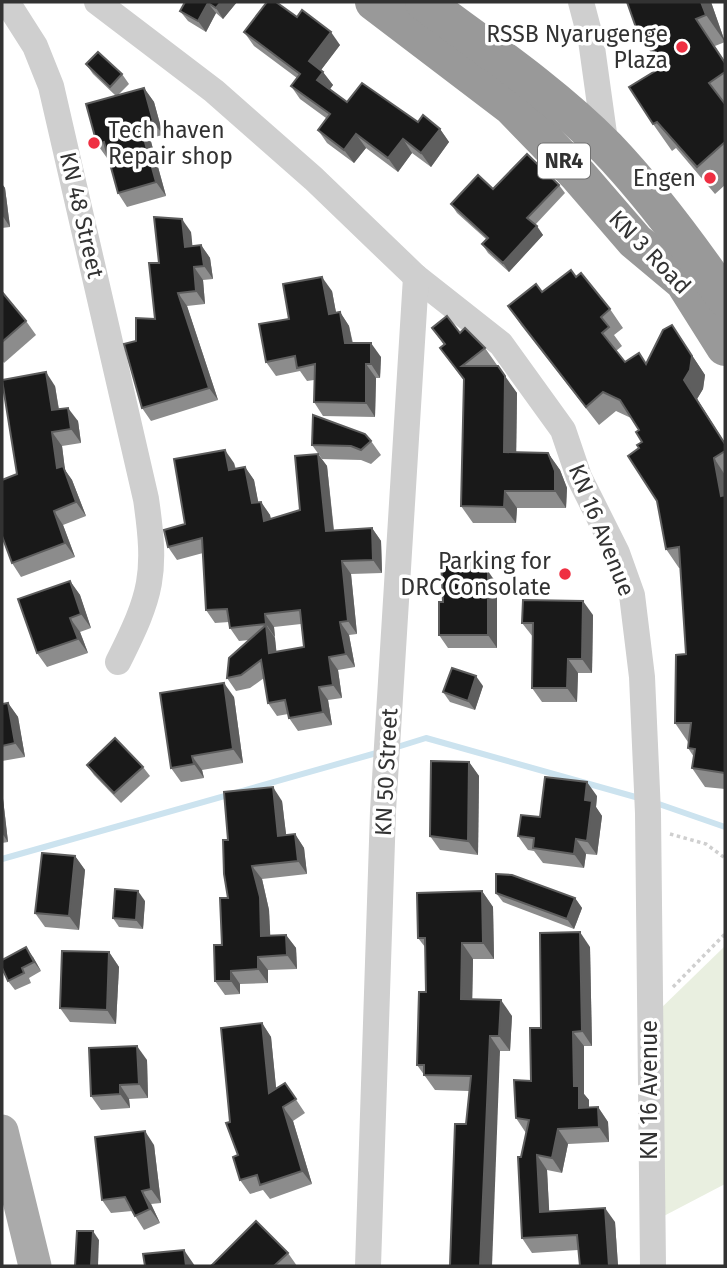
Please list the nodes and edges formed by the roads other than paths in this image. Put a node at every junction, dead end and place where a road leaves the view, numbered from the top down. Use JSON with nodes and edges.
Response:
{"nodes":[{"id":1,"x":7,"y":2,"type":"edge"},
{"id":2,"x":97,"y":2,"type":"edge"},
{"id":3,"x":374,"y":2,"type":"edge"},
{"id":4,"x":424,"y":2,"type":"edge"},
{"id":5,"x":581,"y":2,"type":"edge"},
{"id":6,"x":607,"y":148,"type":"junction"},
{"id":7,"x":416,"y":277,"type":"junction"},
{"id":8,"x":725,"y":299,"type":"edge"},
{"id":9,"x":725,"y":347,"type":"edge"},
{"id":10,"x":118,"y":662,"type":"dead end"},
{"id":11,"x":2,"y":1131,"type":"edge"},
{"id":12,"x":35,"y":1266,"type":"edge"},
{"id":13,"x":368,"y":1266,"type":"edge"},
{"id":14,"x":653,"y":1266,"type":"edge"}],
"edges":[{"from":1,"to":10,"type":"street","name":"KN 48 Street"},
{"from":2,"to":7,"type":"street","name":"KN 16 Avenue"},
{"from":3,"to":9,"type":"highway","name":"KN 3 Road","number":"NR4"},
{"from":4,"to":6,"type":"highway","name":"KN 3 Road","number":"NR4"},
{"from":5,"to":6,"type":"street"},
{"from":6,"to":8,"type":"highway","name":"KN 3 Road","number":"NR4"},
{"from":7,"to":13,"type":"street","name":"KN 50 Street"},
{"from":7,"to":14,"type":"street","name":"KN 16 Avenue"},
{"from":11,"to":12,"type":"main road"}]}
